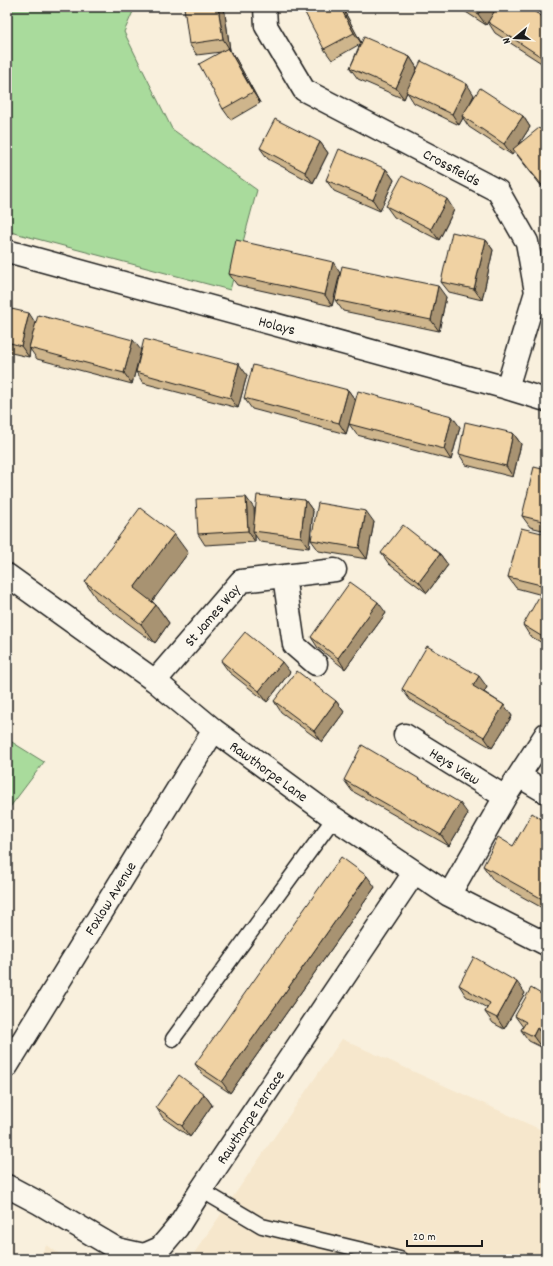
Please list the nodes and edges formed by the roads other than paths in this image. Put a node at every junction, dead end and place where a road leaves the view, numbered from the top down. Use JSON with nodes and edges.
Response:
{"nodes":[{"id":1,"x":265,"y":7,"type":"edge"},
{"id":2,"x":7,"y":251,"type":"edge"},
{"id":3,"x":507,"y":388,"type":"junction"},
{"id":4,"x":546,"y":400,"type":"edge"},
{"id":5,"x":335,"y":570,"type":"dead end"},
{"id":6,"x":7,"y":575,"type":"edge"},
{"id":7,"x":284,"y":576,"type":"junction"},
{"id":8,"x":316,"y":664,"type":"dead end"},
{"id":9,"x":155,"y":681,"type":"junction"},
{"id":10,"x":214,"y":730,"type":"junction"},
{"id":11,"x":546,"y":734,"type":"edge"},
{"id":12,"x":404,"y":735,"type":"dead end"},
{"id":13,"x":519,"y":776,"type":"junction"},
{"id":14,"x":546,"y":792,"type":"edge"},
{"id":15,"x":505,"y":797,"type":"junction"},
{"id":16,"x":334,"y":818,"type":"junction"},
{"id":17,"x":414,"y":873,"type":"junction"},
{"id":18,"x":449,"y":895,"type":"junction"},
{"id":19,"x":546,"y":944,"type":"edge"},
{"id":20,"x":173,"y":1039,"type":"dead end"},
{"id":21,"x":7,"y":1066,"type":"edge"},
{"id":22,"x":7,"y":1186,"type":"edge"},
{"id":23,"x":201,"y":1190,"type":"junction"},
{"id":24,"x":400,"y":1259,"type":"edge"}],
"edges":[{"from":1,"to":3,"type":"street","name":"Crossfields"},
{"from":2,"to":3,"type":"street","name":"Holays"},
{"from":3,"to":4,"type":"street","name":"Holays"},
{"from":5,"to":7,"type":"street","name":"St James Way"},
{"from":6,"to":9,"type":"street","name":"Rawthorpe Lane"},
{"from":7,"to":8,"type":"street"},
{"from":7,"to":9,"type":"street","name":"St James Way"},
{"from":9,"to":10,"type":"street","name":"Rawthorpe Lane"},
{"from":10,"to":16,"type":"street","name":"Rawthorpe Lane"},
{"from":10,"to":21,"type":"street","name":"Foxlow Avenue"},
{"from":11,"to":13,"type":"street"},
{"from":12,"to":15,"type":"street","name":"Heys View"},
{"from":13,"to":14,"type":"street"},
{"from":13,"to":15,"type":"street"},
{"from":15,"to":18,"type":"street"},
{"from":16,"to":17,"type":"street","name":"Rawthorpe Lane"},
{"from":16,"to":20,"type":"lane"},
{"from":17,"to":18,"type":"street","name":"Rawthorpe Lane"},
{"from":17,"to":23,"type":"street","name":"Rawthorpe Terrace"},
{"from":18,"to":19,"type":"street","name":"Rawthorpe Lane"},
{"from":22,"to":23,"type":"street","name":"Rawthorpe Terrace"},
{"from":23,"to":24,"type":"lane"}]}
